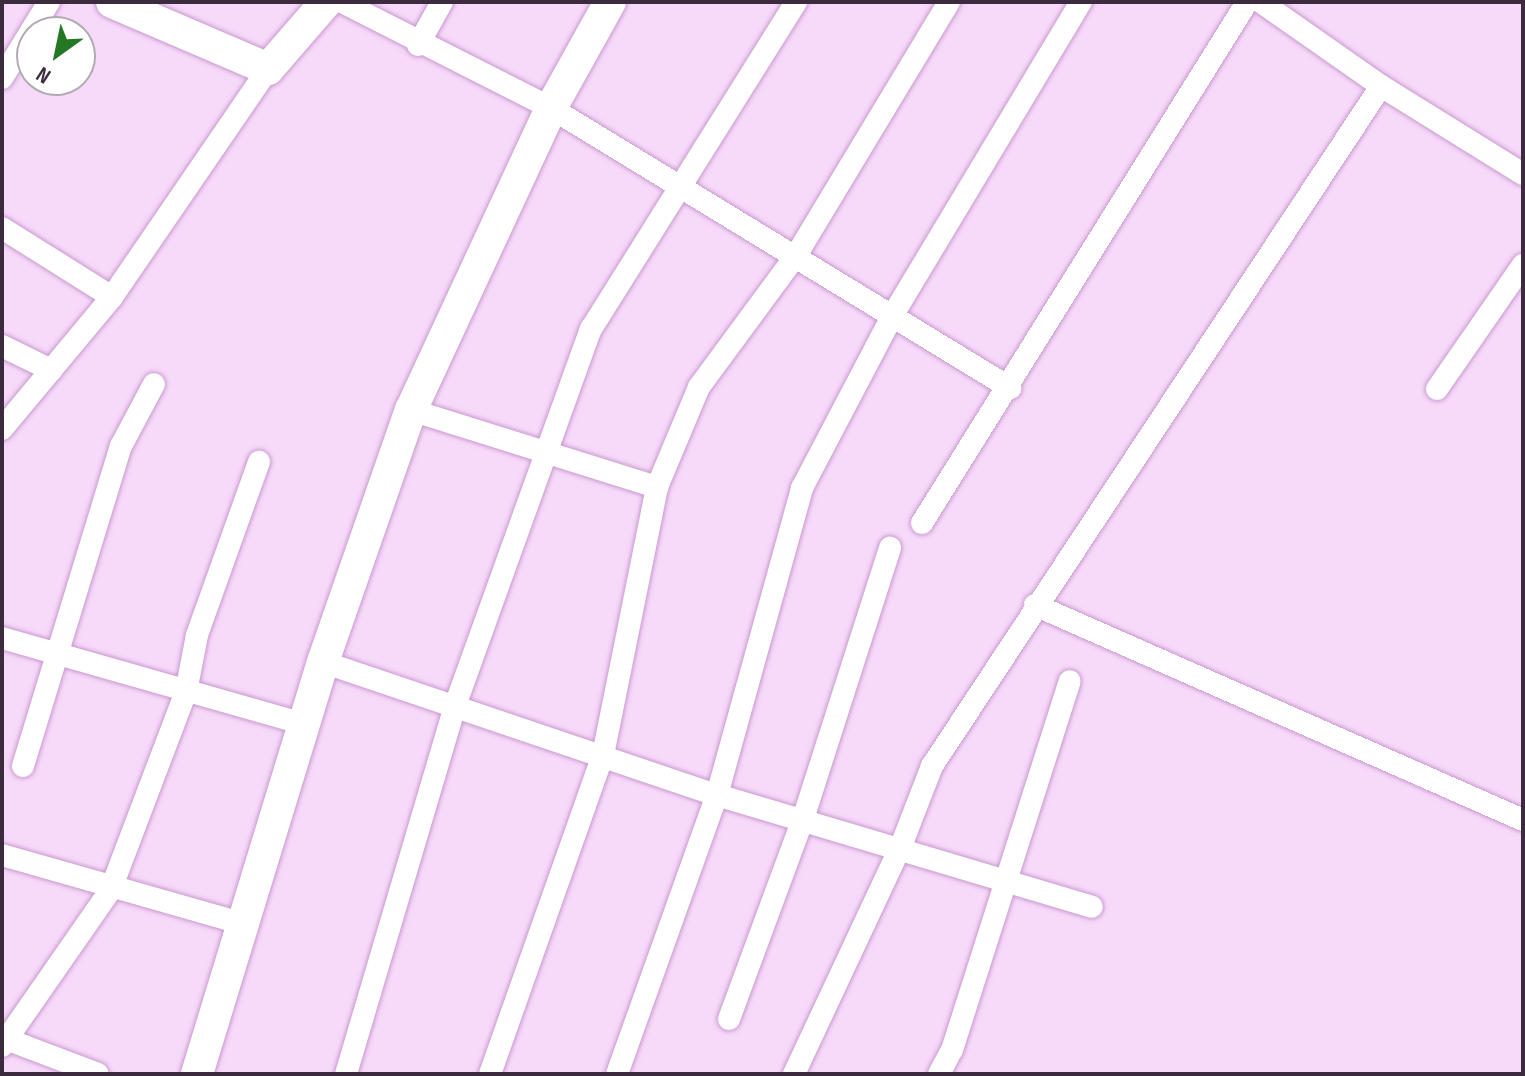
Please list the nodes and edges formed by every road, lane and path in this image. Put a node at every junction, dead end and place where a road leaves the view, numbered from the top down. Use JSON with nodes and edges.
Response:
{"nodes":[{"id":1,"x":49,"y":2,"type":"edge"},
{"id":2,"x":326,"y":2,"type":"edge"},
{"id":3,"x":342,"y":2,"type":"edge"},
{"id":4,"x":442,"y":2,"type":"edge"},
{"id":5,"x":610,"y":2,"type":"edge"},
{"id":6,"x":796,"y":2,"type":"edge"},
{"id":7,"x":949,"y":2,"type":"edge"},
{"id":8,"x":1081,"y":2,"type":"edge"},
{"id":9,"x":1247,"y":2,"type":"edge"},
{"id":10,"x":1261,"y":2,"type":"edge"},
{"id":11,"x":131,"y":6,"type":"edge"},
{"id":12,"x":418,"y":45,"type":"junction"},
{"id":13,"x":268,"y":69,"type":"junction"},
{"id":14,"x":2,"y":78,"type":"edge"},
{"id":15,"x":1381,"y":86,"type":"junction"},
{"id":16,"x":551,"y":108,"type":"junction"},
{"id":17,"x":1523,"y":174,"type":"edge"},
{"id":18,"x":681,"y":185,"type":"junction"},
{"id":19,"x":2,"y":228,"type":"edge"},
{"id":20,"x":797,"y":254,"type":"junction"},
{"id":21,"x":1523,"y":265,"type":"edge"},
{"id":22,"x":112,"y":297,"type":"junction"},
{"id":23,"x":894,"y":313,"type":"junction"},
{"id":24,"x":2,"y":346,"type":"edge"},
{"id":25,"x":51,"y":370,"type":"junction"},
{"id":26,"x":154,"y":384,"type":"dead end"},
{"id":27,"x":1010,"y":388,"type":"junction"},
{"id":28,"x":1437,"y":389,"type":"dead end"},
{"id":29,"x":411,"y":410,"type":"junction"},
{"id":30,"x":2,"y":429,"type":"edge"},
{"id":31,"x":545,"y":448,"type":"junction"},
{"id":32,"x":259,"y":462,"type":"dead end"},
{"id":33,"x":657,"y":487,"type":"junction"},
{"id":34,"x":922,"y":523,"type":"dead end"},
{"id":35,"x":890,"y":548,"type":"dead end"},
{"id":36,"x":1035,"y":605,"type":"junction"},
{"id":37,"x":2,"y":638,"type":"edge"},
{"id":38,"x":61,"y":656,"type":"junction"},
{"id":39,"x":323,"y":662,"type":"junction"},
{"id":40,"x":1070,"y":681,"type":"dead end"},
{"id":41,"x":186,"y":692,"type":"junction"},
{"id":42,"x":455,"y":706,"type":"junction"},
{"id":43,"x":303,"y":724,"type":"junction"},
{"id":44,"x":603,"y":755,"type":"junction"},
{"id":45,"x":23,"y":766,"type":"dead end"},
{"id":46,"x":717,"y":795,"type":"junction"},
{"id":47,"x":803,"y":819,"type":"junction"},
{"id":48,"x":1523,"y":820,"type":"edge"},
{"id":49,"x":901,"y":846,"type":"junction"},
{"id":50,"x":2,"y":855,"type":"edge"},
{"id":51,"x":1005,"y":883,"type":"junction"},
{"id":52,"x":111,"y":889,"type":"junction"},
{"id":53,"x":1092,"y":907,"type":"dead end"},
{"id":54,"x":245,"y":924,"type":"junction"},
{"id":55,"x":729,"y":1019,"type":"dead end"},
{"id":56,"x":4,"y":1042,"type":"edge"},
{"id":57,"x":98,"y":1074,"type":"edge"},
{"id":58,"x":197,"y":1074,"type":"edge"},
{"id":59,"x":346,"y":1074,"type":"edge"},
{"id":60,"x":490,"y":1074,"type":"edge"},
{"id":61,"x":617,"y":1074,"type":"edge"},
{"id":62,"x":794,"y":1074,"type":"edge"},
{"id":63,"x":939,"y":1074,"type":"edge"}],
"edges":[{"from":1,"to":14,"type":"street"},
{"from":2,"to":13,"type":"street"},
{"from":3,"to":12,"type":"street"},
{"from":4,"to":12,"type":"street"},
{"from":5,"to":16,"type":"street"},
{"from":6,"to":18,"type":"street"},
{"from":7,"to":20,"type":"street"},
{"from":8,"to":23,"type":"street"},
{"from":9,"to":27,"type":"street"},
{"from":10,"to":15,"type":"street"},
{"from":11,"to":13,"type":"street"},
{"from":12,"to":16,"type":"street"},
{"from":13,"to":22,"type":"street"},
{"from":15,"to":17,"type":"street"},
{"from":15,"to":36,"type":"street"},
{"from":16,"to":18,"type":"street"},
{"from":16,"to":29,"type":"street"},
{"from":18,"to":20,"type":"street"},
{"from":18,"to":31,"type":"street"},
{"from":19,"to":22,"type":"street"},
{"from":20,"to":23,"type":"street"},
{"from":20,"to":33,"type":"street"},
{"from":21,"to":28,"type":"street"},
{"from":22,"to":25,"type":"street"},
{"from":23,"to":27,"type":"street"},
{"from":23,"to":46,"type":"street"},
{"from":24,"to":25,"type":"street"},
{"from":25,"to":30,"type":"street"},
{"from":26,"to":38,"type":"street"},
{"from":27,"to":34,"type":"street"},
{"from":29,"to":31,"type":"street"},
{"from":29,"to":39,"type":"street"},
{"from":31,"to":33,"type":"street"},
{"from":31,"to":42,"type":"street"},
{"from":32,"to":41,"type":"street"},
{"from":33,"to":44,"type":"street"},
{"from":35,"to":47,"type":"street"},
{"from":36,"to":48,"type":"street"},
{"from":36,"to":49,"type":"street"},
{"from":37,"to":38,"type":"street"},
{"from":38,"to":41,"type":"street"},
{"from":38,"to":45,"type":"street"},
{"from":39,"to":42,"type":"street"},
{"from":39,"to":43,"type":"street"},
{"from":40,"to":51,"type":"street"},
{"from":41,"to":43,"type":"street"},
{"from":41,"to":52,"type":"street"},
{"from":42,"to":44,"type":"street"},
{"from":42,"to":59,"type":"street"},
{"from":43,"to":54,"type":"street"},
{"from":44,"to":46,"type":"street"},
{"from":44,"to":60,"type":"street"},
{"from":46,"to":47,"type":"street"},
{"from":46,"to":61,"type":"street"},
{"from":47,"to":49,"type":"street"},
{"from":47,"to":55,"type":"street"},
{"from":49,"to":51,"type":"street"},
{"from":49,"to":62,"type":"street"},
{"from":50,"to":52,"type":"street"},
{"from":51,"to":53,"type":"street"},
{"from":51,"to":63,"type":"street"},
{"from":52,"to":54,"type":"street"},
{"from":52,"to":56,"type":"street"},
{"from":54,"to":58,"type":"street"},
{"from":56,"to":57,"type":"street"}]}
